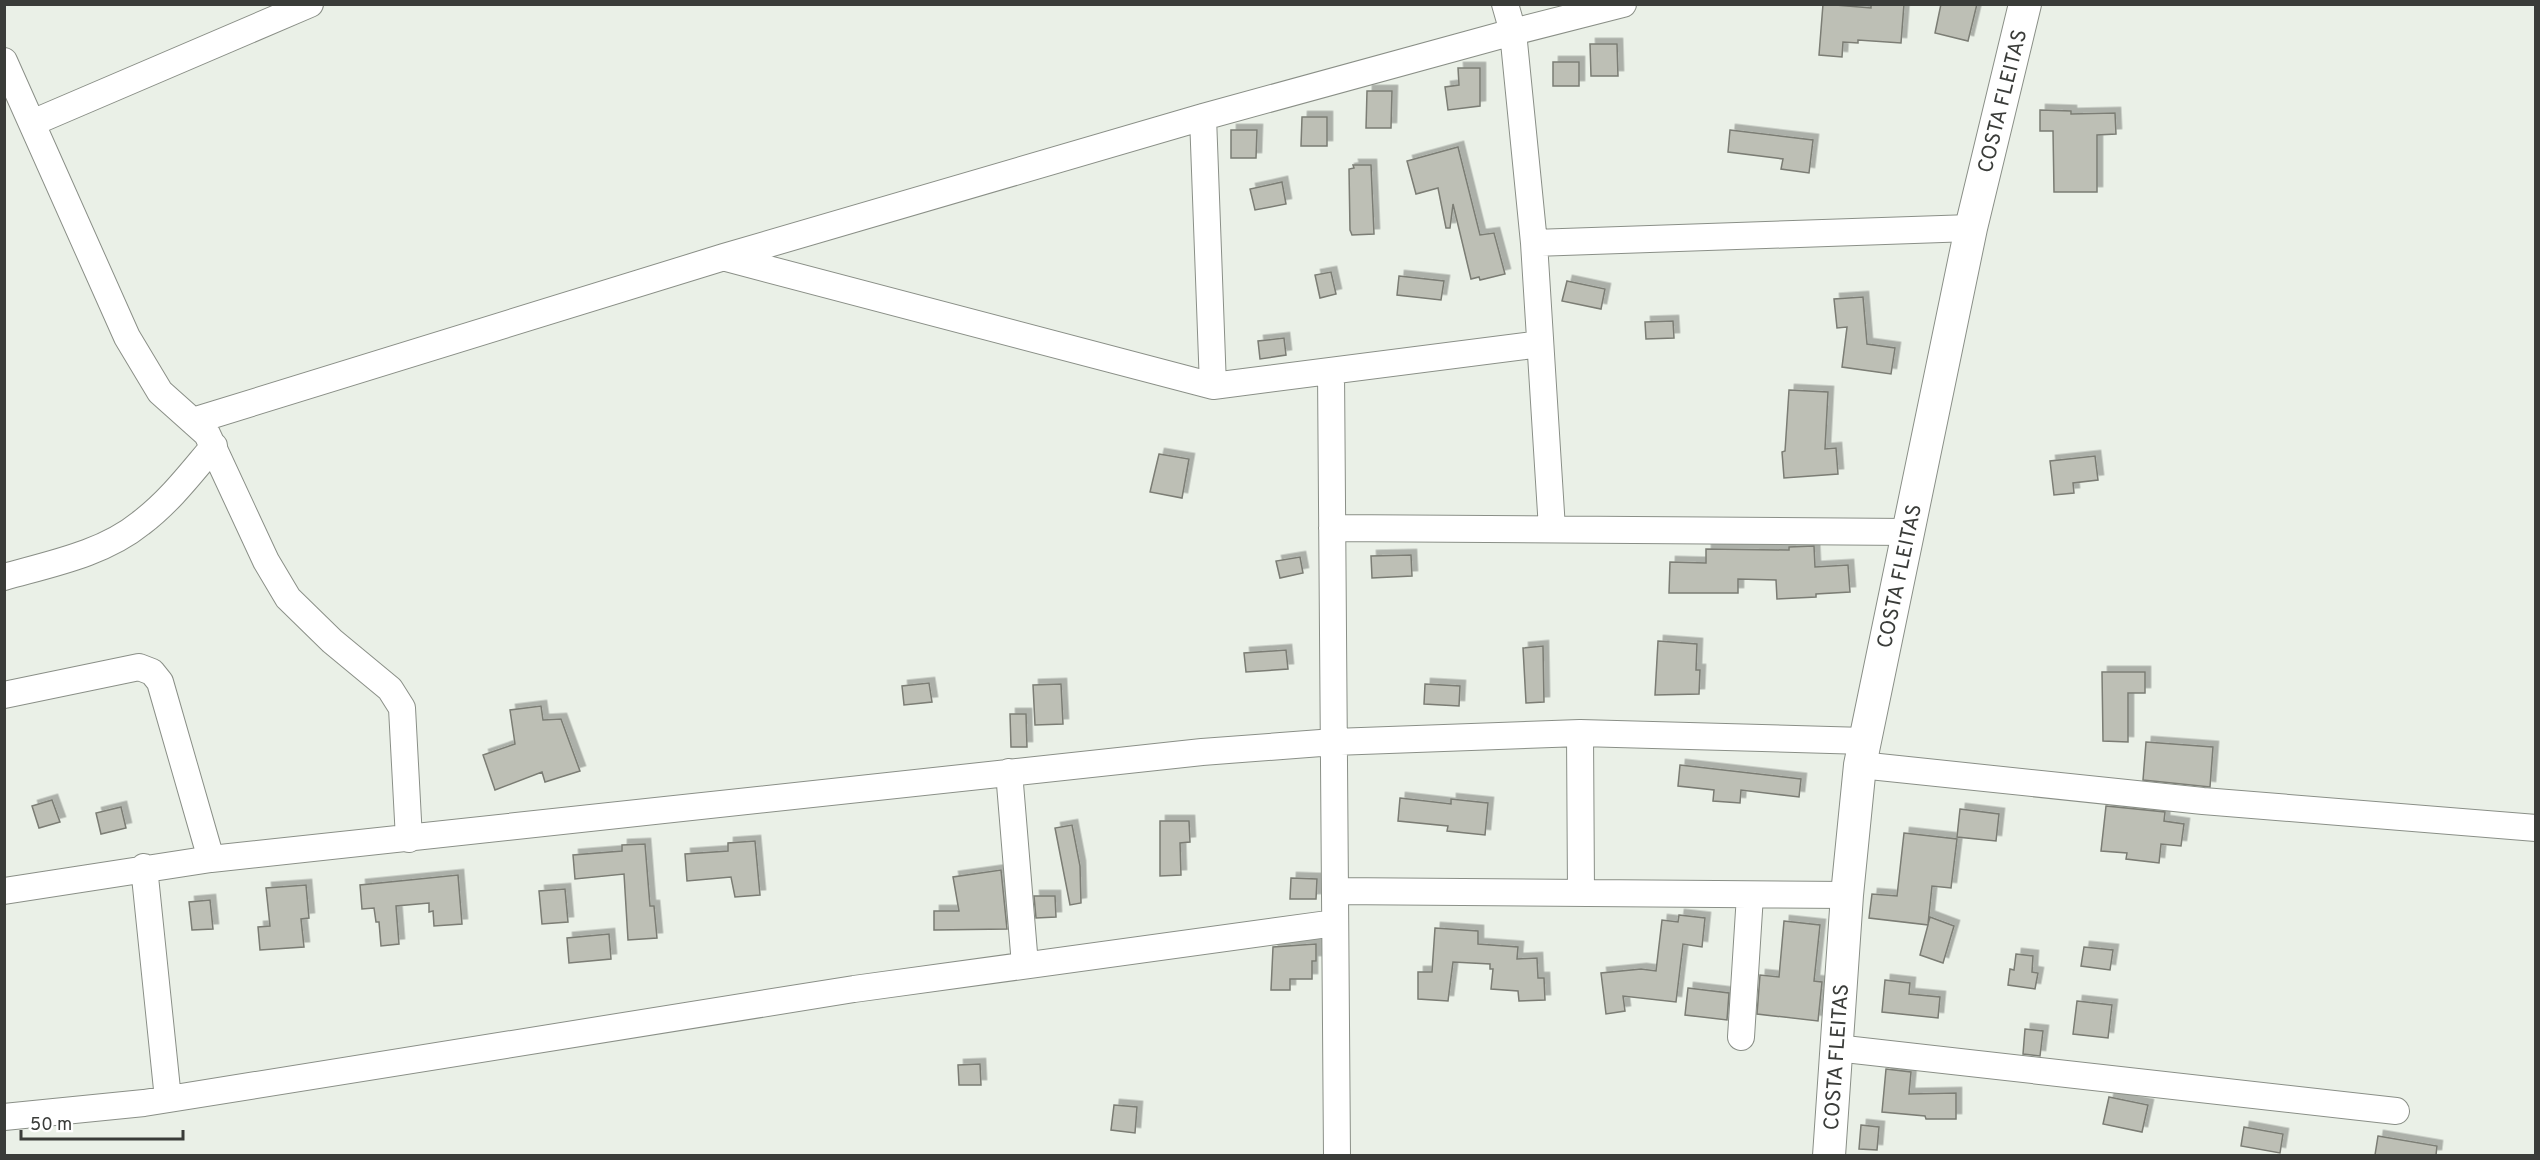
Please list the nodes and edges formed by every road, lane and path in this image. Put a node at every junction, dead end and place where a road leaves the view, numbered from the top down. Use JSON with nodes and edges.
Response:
{"nodes":[{"id":1,"x":310,"y":4,"type":"edge"},
{"id":2,"x":1505,"y":4,"type":"edge"},
{"id":3,"x":1623,"y":4,"type":"edge"},
{"id":4,"x":2025,"y":4,"type":"edge"},
{"id":5,"x":266,"y":13,"type":"edge"},
{"id":6,"x":1513,"y":32,"type":"junction"},
{"id":7,"x":4,"y":61,"type":"edge"},
{"id":8,"x":1203,"y":117,"type":"junction"},
{"id":9,"x":32,"y":123,"type":"junction"},
{"id":10,"x":1971,"y":228,"type":"junction"},
{"id":11,"x":1534,"y":243,"type":"junction"},
{"id":12,"x":724,"y":257,"type":"junction"},
{"id":13,"x":1540,"y":344,"type":"junction"},
{"id":14,"x":1331,"y":372,"type":"junction"},
{"id":15,"x":1213,"y":386,"type":"junction"},
{"id":16,"x":193,"y":421,"type":"junction"},
{"id":17,"x":214,"y":446,"type":"junction"},
{"id":18,"x":1332,"y":528,"type":"junction"},
{"id":19,"x":1552,"y":529,"type":"junction"},
{"id":20,"x":1909,"y":532,"type":"junction"},
{"id":21,"x":4,"y":577,"type":"edge"},
{"id":22,"x":4,"y":695,"type":"edge"},
{"id":23,"x":1580,"y":733,"type":"junction"},
{"id":24,"x":1334,"y":742,"type":"junction"},
{"id":25,"x":1862,"y":753,"type":"junction"},
{"id":26,"x":1009,"y":772,"type":"junction"},
{"id":27,"x":2535,"y":828,"type":"edge"},
{"id":28,"x":409,"y":839,"type":"junction"},
{"id":29,"x":211,"y":859,"type":"junction"},
{"id":30,"x":144,"y":867,"type":"junction"},
{"id":31,"x":4,"y":891,"type":"edge"},
{"id":32,"x":1335,"y":891,"type":"junction"},
{"id":33,"x":1581,"y":893,"type":"junction"},
{"id":34,"x":1750,"y":895,"type":"junction"},
{"id":35,"x":1847,"y":895,"type":"junction"},
{"id":36,"x":1335,"y":923,"type":"junction"},
{"id":37,"x":1024,"y":965,"type":"junction"},
{"id":38,"x":1741,"y":1037,"type":"dead end"},
{"id":39,"x":1836,"y":1048,"type":"junction"},
{"id":40,"x":168,"y":1100,"type":"junction"},
{"id":41,"x":2396,"y":1111,"type":"dead end"},
{"id":42,"x":4,"y":1117,"type":"edge"},
{"id":43,"x":1337,"y":1155,"type":"edge"},
{"id":44,"x":1829,"y":1155,"type":"edge"}],
"edges":[{"from":1,"to":5,"type":"street"},
{"from":2,"to":6,"type":"street"},
{"from":3,"to":6,"type":"street"},
{"from":4,"to":10,"type":"main road","name":"COSTA FLEITAS"},
{"from":5,"to":9,"type":"street"},
{"from":6,"to":8,"type":"street"},
{"from":6,"to":11,"type":"street"},
{"from":7,"to":9,"type":"street"},
{"from":8,"to":12,"type":"street"},
{"from":8,"to":15,"type":"street"},
{"from":9,"to":16,"type":"street"},
{"from":10,"to":11,"type":"street"},
{"from":10,"to":20,"type":"main road","name":"COSTA FLEITAS"},
{"from":11,"to":13,"type":"street"},
{"from":12,"to":15,"type":"street"},
{"from":12,"to":16,"type":"street"},
{"from":13,"to":14,"type":"street"},
{"from":13,"to":19,"type":"street"},
{"from":14,"to":15,"type":"street"},
{"from":14,"to":18,"type":"street"},
{"from":16,"to":17,"type":"street"},
{"from":17,"to":21,"type":"street"},
{"from":17,"to":28,"type":"street"},
{"from":18,"to":19,"type":"street"},
{"from":18,"to":24,"type":"street"},
{"from":19,"to":20,"type":"street"},
{"from":20,"to":25,"type":"main road","name":"COSTA FLEITAS"},
{"from":22,"to":29,"type":"street"},
{"from":23,"to":24,"type":"street"},
{"from":23,"to":25,"type":"street"},
{"from":23,"to":33,"type":"street"},
{"from":24,"to":26,"type":"street"},
{"from":24,"to":32,"type":"street"},
{"from":25,"to":27,"type":"street"},
{"from":25,"to":35,"type":"main road","name":"COSTA FLEITAS"},
{"from":26,"to":28,"type":"street"},
{"from":26,"to":37,"type":"street"},
{"from":28,"to":29,"type":"street"},
{"from":29,"to":30,"type":"street"},
{"from":30,"to":31,"type":"street"},
{"from":30,"to":40,"type":"street"},
{"from":32,"to":33,"type":"street"},
{"from":32,"to":36,"type":"street"},
{"from":33,"to":34,"type":"street"},
{"from":34,"to":35,"type":"street"},
{"from":34,"to":38,"type":"street"},
{"from":35,"to":39,"type":"main road","name":"COSTA FLEITAS"},
{"from":36,"to":37,"type":"street"},
{"from":36,"to":43,"type":"street"},
{"from":37,"to":40,"type":"street"},
{"from":39,"to":41,"type":"street"},
{"from":39,"to":44,"type":"main road","name":"COSTA FLEITAS"},
{"from":40,"to":42,"type":"street"}]}
